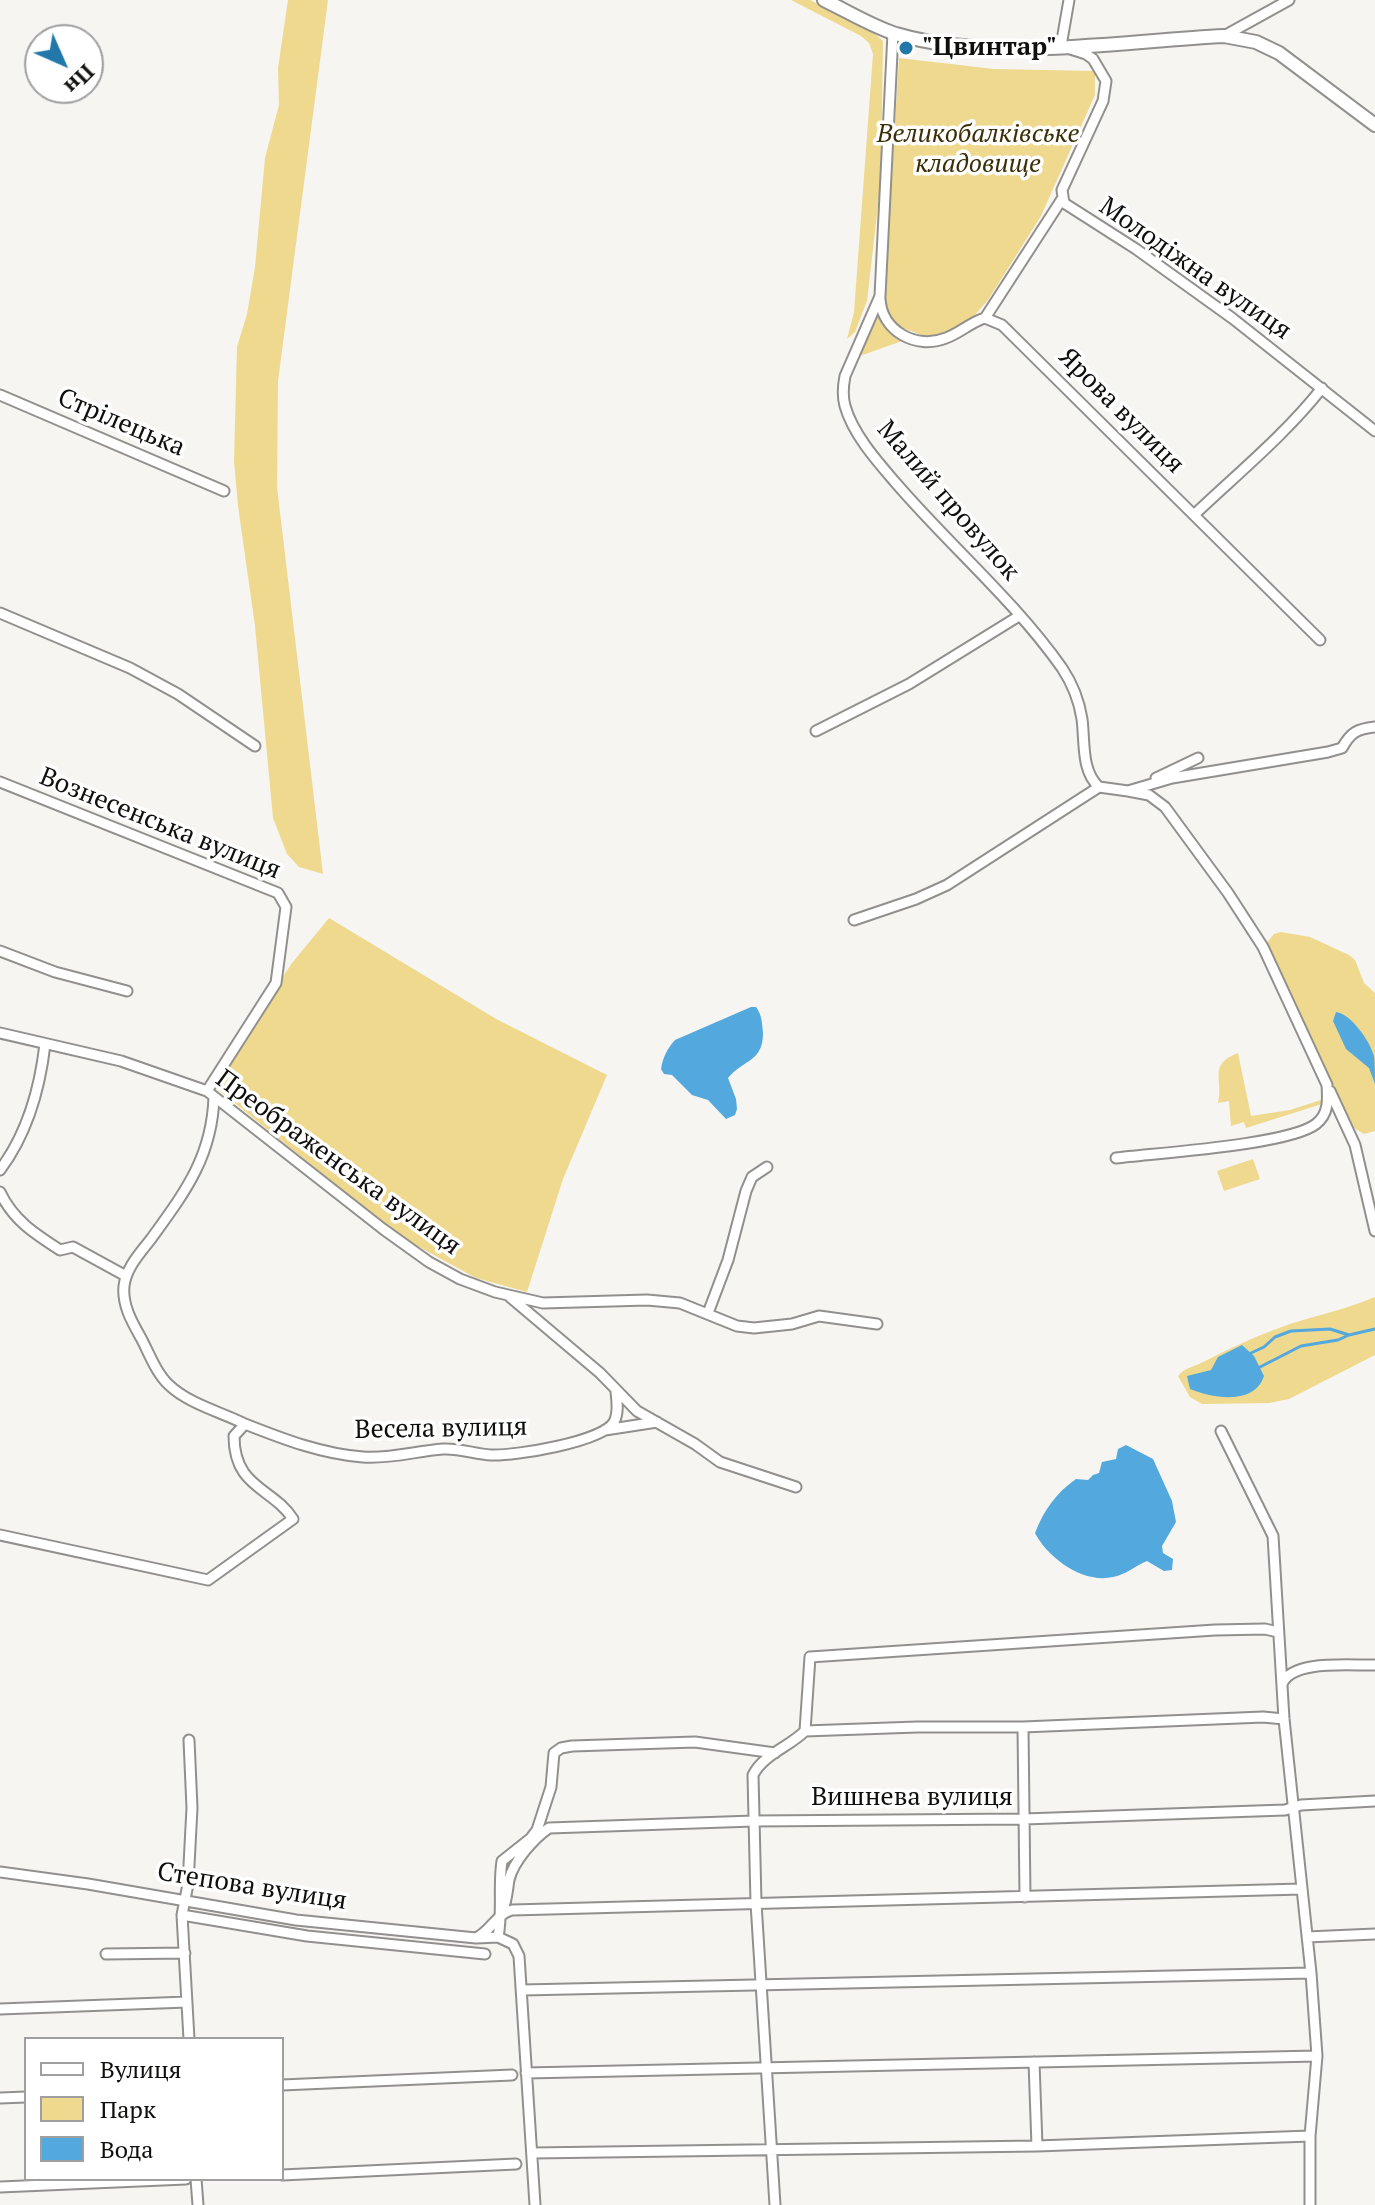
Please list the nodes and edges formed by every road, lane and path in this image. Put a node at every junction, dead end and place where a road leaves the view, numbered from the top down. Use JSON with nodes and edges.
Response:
{"nodes":[{"id":1,"x":824,"y":0,"type":"edge"},
{"id":2,"x":1069,"y":0,"type":"edge"},
{"id":3,"x":1289,"y":0,"type":"edge"},
{"id":4,"x":893,"y":33,"type":"junction"},
{"id":5,"x":1224,"y":36,"type":"junction"},
{"id":6,"x":1061,"y":46,"type":"junction"},
{"id":7,"x":1375,"y":125,"type":"edge"},
{"id":8,"x":1062,"y":199,"type":"junction"},
{"id":9,"x":880,"y":296,"type":"junction"},
{"id":10,"x":985,"y":318,"type":"junction"},
{"id":11,"x":1322,"y":388,"type":"junction"},
{"id":12,"x":0,"y":395,"type":"edge"},
{"id":13,"x":1375,"y":431,"type":"edge"},
{"id":14,"x":224,"y":491,"type":"dead end"},
{"id":15,"x":1194,"y":515,"type":"junction"},
{"id":16,"x":0,"y":613,"type":"edge"},
{"id":17,"x":1019,"y":616,"type":"junction"},
{"id":18,"x":1320,"y":640,"type":"dead end"},
{"id":19,"x":1375,"y":727,"type":"edge"},
{"id":20,"x":816,"y":731,"type":"dead end"},
{"id":21,"x":255,"y":746,"type":"dead end"},
{"id":22,"x":1198,"y":758,"type":"dead end"},
{"id":23,"x":0,"y":782,"type":"edge"},
{"id":24,"x":1099,"y":787,"type":"junction"},
{"id":25,"x":1128,"y":791,"type":"junction"},
{"id":26,"x":854,"y":920,"type":"dead end"},
{"id":27,"x":0,"y":951,"type":"edge"},
{"id":28,"x":127,"y":991,"type":"dead end"},
{"id":29,"x":0,"y":1033,"type":"edge"},
{"id":30,"x":45,"y":1044,"type":"junction"},
{"id":31,"x":1327,"y":1085,"type":"junction"},
{"id":32,"x":211,"y":1094,"type":"junction"},
{"id":33,"x":1116,"y":1158,"type":"dead end"},
{"id":34,"x":767,"y":1167,"type":"dead end"},
{"id":35,"x":0,"y":1170,"type":"edge"},
{"id":36,"x":0,"y":1192,"type":"edge"},
{"id":37,"x":1375,"y":1231,"type":"edge"},
{"id":38,"x":126,"y":1276,"type":"junction"},
{"id":39,"x":509,"y":1296,"type":"junction"},
{"id":40,"x":708,"y":1313,"type":"junction"},
{"id":41,"x":877,"y":1324,"type":"dead end"},
{"id":42,"x":616,"y":1392,"type":"junction"},
{"id":43,"x":657,"y":1422,"type":"junction"},
{"id":44,"x":245,"y":1424,"type":"junction"},
{"id":45,"x":605,"y":1430,"type":"junction"},
{"id":46,"x":1221,"y":1431,"type":"dead end"},
{"id":47,"x":796,"y":1487,"type":"dead end"},
{"id":48,"x":0,"y":1535,"type":"edge"},
{"id":49,"x":1278,"y":1632,"type":"junction"},
{"id":50,"x":1375,"y":1665,"type":"edge"},
{"id":51,"x":1282,"y":1684,"type":"junction"},
{"id":52,"x":1284,"y":1719,"type":"junction"},
{"id":53,"x":1023,"y":1727,"type":"junction"},
{"id":54,"x":805,"y":1731,"type":"junction"},
{"id":55,"x":189,"y":1740,"type":"dead end"},
{"id":56,"x":775,"y":1753,"type":"junction"},
{"id":57,"x":1375,"y":1801,"type":"edge"},
{"id":58,"x":1292,"y":1808,"type":"junction"},
{"id":59,"x":1024,"y":1819,"type":"junction"},
{"id":60,"x":754,"y":1821,"type":"junction"},
{"id":61,"x":0,"y":1872,"type":"edge"},
{"id":62,"x":1302,"y":1889,"type":"junction"},
{"id":63,"x":1025,"y":1897,"type":"junction"},
{"id":64,"x":185,"y":1899,"type":"junction"},
{"id":65,"x":756,"y":1903,"type":"junction"},
{"id":66,"x":502,"y":1912,"type":"junction"},
{"id":67,"x":182,"y":1915,"type":"junction"},
{"id":68,"x":1375,"y":1934,"type":"edge"},
{"id":69,"x":498,"y":1937,"type":"junction"},
{"id":70,"x":1307,"y":1937,"type":"junction"},
{"id":71,"x":476,"y":1938,"type":"junction"},
{"id":72,"x":185,"y":1953,"type":"junction"},
{"id":73,"x":106,"y":1954,"type":"dead end"},
{"id":74,"x":485,"y":1954,"type":"dead end"},
{"id":75,"x":1311,"y":1973,"type":"junction"},
{"id":76,"x":761,"y":1984,"type":"junction"},
{"id":77,"x":522,"y":1990,"type":"junction"},
{"id":78,"x":187,"y":2002,"type":"junction"},
{"id":79,"x":0,"y":2009,"type":"edge"},
{"id":80,"x":189,"y":2037,"type":"edge"},
{"id":81,"x":1317,"y":2056,"type":"junction"},
{"id":82,"x":1034,"y":2062,"type":"junction"},
{"id":83,"x":767,"y":2067,"type":"junction"},
{"id":84,"x":526,"y":2073,"type":"junction"},
{"id":85,"x":512,"y":2075,"type":"dead end"},
{"id":86,"x":284,"y":2085,"type":"edge"},
{"id":87,"x":24,"y":2097,"type":"edge"},
{"id":88,"x":0,"y":2098,"type":"edge"},
{"id":89,"x":1310,"y":2136,"type":"junction"},
{"id":90,"x":1037,"y":2146,"type":"junction"},
{"id":91,"x":773,"y":2151,"type":"junction"},
{"id":92,"x":532,"y":2153,"type":"junction"},
{"id":93,"x":516,"y":2164,"type":"dead end"},
{"id":94,"x":284,"y":2175,"type":"edge"},
{"id":95,"x":140,"y":2181,"type":"edge"},
{"id":96,"x":196,"y":2181,"type":"edge"},
{"id":97,"x":0,"y":2187,"type":"edge"},
{"id":98,"x":198,"y":2205,"type":"edge"},
{"id":99,"x":535,"y":2205,"type":"edge"},
{"id":100,"x":775,"y":2205,"type":"edge"},
{"id":101,"x":1310,"y":2205,"type":"edge"}],
"edges":[{"from":1,"to":4,"type":"street"},
{"from":2,"to":6,"type":"street"},
{"from":3,"to":5,"type":"street"},
{"from":4,"to":6,"type":"street"},
{"from":4,"to":9,"type":"street","name":"Малий провулок"},
{"from":5,"to":6,"type":"street"},
{"from":5,"to":7,"type":"street"},
{"from":6,"to":8,"type":"street","name":"Молодіжна вулиця"},
{"from":8,"to":10,"type":"street"},
{"from":8,"to":11,"type":"street","name":"Молодіжна вулиця"},
{"from":9,"to":10,"type":"street"},
{"from":9,"to":17,"type":"street","name":"Малий провулок"},
{"from":10,"to":15,"type":"street","name":"Ярова вулиця"},
{"from":11,"to":13,"type":"street","name":"Молодіжна вулиця"},
{"from":11,"to":15,"type":"street"},
{"from":12,"to":14,"type":"street","name":"Стрілецька"},
{"from":15,"to":18,"type":"street","name":"Ярова вулиця"},
{"from":16,"to":21,"type":"street"},
{"from":17,"to":20,"type":"street"},
{"from":17,"to":24,"type":"street","name":"Малий провулок"},
{"from":19,"to":25,"type":"street"},
{"from":22,"to":25,"type":"street"},
{"from":23,"to":32,"type":"street","name":"Вознесенська вулиця"},
{"from":24,"to":25,"type":"street"},
{"from":24,"to":26,"type":"street"},
{"from":25,"to":31,"type":"street"},
{"from":27,"to":28,"type":"street"},
{"from":29,"to":30,"type":"street","name":"Преображенська вулиця"},
{"from":30,"to":32,"type":"street","name":"Преображенська вулиця"},
{"from":30,"to":35,"type":"street"},
{"from":31,"to":33,"type":"street"},
{"from":31,"to":37,"type":"street"},
{"from":32,"to":38,"type":"street"},
{"from":32,"to":39,"type":"street","name":"Преображенська вулиця"},
{"from":34,"to":40,"type":"street"},
{"from":36,"to":38,"type":"street"},
{"from":38,"to":44,"type":"street","name":"Весела вулиця"},
{"from":39,"to":40,"type":"street","name":"Преображенська вулиця"},
{"from":39,"to":42,"type":"street","name":"Преображенська вулиця"},
{"from":40,"to":41,"type":"street","name":"Преображенська вулиця"},
{"from":42,"to":43,"type":"street","name":"Преображенська вулиця"},
{"from":42,"to":45,"type":"street"},
{"from":43,"to":45,"type":"street","name":"Весела вулиця"},
{"from":43,"to":47,"type":"street","name":"Преображенська вулиця"},
{"from":44,"to":45,"type":"street","name":"Весела вулиця"},
{"from":44,"to":48,"type":"street"},
{"from":46,"to":49,"type":"street"},
{"from":49,"to":51,"type":"street"},
{"from":49,"to":54,"type":"street"},
{"from":50,"to":51,"type":"street"},
{"from":51,"to":52,"type":"street"},
{"from":52,"to":53,"type":"street"},
{"from":52,"to":58,"type":"street"},
{"from":53,"to":54,"type":"street"},
{"from":53,"to":59,"type":"street"},
{"from":54,"to":56,"type":"street"},
{"from":55,"to":64,"type":"street"},
{"from":56,"to":60,"type":"street"},
{"from":56,"to":66,"type":"street"},
{"from":57,"to":58,"type":"street","name":"Вишнева вулиця"},
{"from":58,"to":59,"type":"street","name":"Вишнева вулиця"},
{"from":58,"to":62,"type":"street"},
{"from":59,"to":60,"type":"street","name":"Вишнева вулиця"},
{"from":59,"to":63,"type":"street"},
{"from":60,"to":65,"type":"street"},
{"from":60,"to":66,"type":"street","name":"Вишнева вулиця"},
{"from":61,"to":64,"type":"street","name":"Степова вулиця"},
{"from":62,"to":63,"type":"street"},
{"from":62,"to":70,"type":"street"},
{"from":63,"to":65,"type":"street"},
{"from":64,"to":67,"type":"street"},
{"from":64,"to":71,"type":"street","name":"Степова вулиця"},
{"from":65,"to":66,"type":"street"},
{"from":65,"to":76,"type":"street"},
{"from":66,"to":69,"type":"street"},
{"from":66,"to":71,"type":"street"},
{"from":67,"to":72,"type":"street"},
{"from":67,"to":74,"type":"street"},
{"from":68,"to":70,"type":"street"},
{"from":69,"to":71,"type":"street","name":"Степова вулиця"},
{"from":69,"to":77,"type":"street"},
{"from":70,"to":75,"type":"street"},
{"from":72,"to":73,"type":"street"},
{"from":72,"to":78,"type":"street"},
{"from":75,"to":76,"type":"street"},
{"from":75,"to":81,"type":"street"},
{"from":76,"to":77,"type":"street"},
{"from":76,"to":83,"type":"street"},
{"from":77,"to":84,"type":"street"},
{"from":78,"to":79,"type":"street"},
{"from":78,"to":80,"type":"street"},
{"from":81,"to":82,"type":"street"},
{"from":81,"to":89,"type":"street"},
{"from":82,"to":83,"type":"street"},
{"from":82,"to":90,"type":"street"},
{"from":83,"to":84,"type":"street"},
{"from":83,"to":91,"type":"street"},
{"from":84,"to":92,"type":"street"},
{"from":85,"to":86,"type":"street"},
{"from":87,"to":88,"type":"street"},
{"from":89,"to":90,"type":"street"},
{"from":89,"to":101,"type":"street"},
{"from":90,"to":91,"type":"street"},
{"from":91,"to":92,"type":"street"},
{"from":91,"to":100,"type":"street"},
{"from":92,"to":99,"type":"street"},
{"from":93,"to":94,"type":"street"},
{"from":95,"to":97,"type":"street"},
{"from":96,"to":98,"type":"street"}]}
